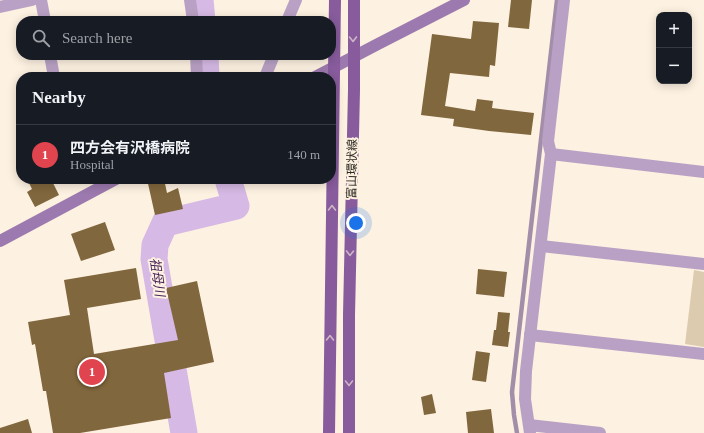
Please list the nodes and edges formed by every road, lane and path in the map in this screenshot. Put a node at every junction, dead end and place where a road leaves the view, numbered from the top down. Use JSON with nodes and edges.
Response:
{"nodes":[{"id":1,"x":32,"y":0,"type":"edge"},
{"id":2,"x":41,"y":0,"type":"edge"},
{"id":3,"x":190,"y":0,"type":"edge"},
{"id":4,"x":296,"y":0,"type":"edge"},
{"id":5,"x":335,"y":0,"type":"edge"},
{"id":6,"x":354,"y":0,"type":"edge"},
{"id":7,"x":464,"y":0,"type":"edge"},
{"id":8,"x":564,"y":0,"type":"edge"},
{"id":9,"x":0,"y":7,"type":"edge"},
{"id":10,"x":44,"y":16,"type":"edge"},
{"id":11,"x":192,"y":16,"type":"edge"},
{"id":12,"x":289,"y":16,"type":"edge"},
{"id":13,"x":335,"y":16,"type":"edge"},
{"id":14,"x":354,"y":56,"type":"junction"},
{"id":15,"x":51,"y":60,"type":"edge"},
{"id":16,"x":196,"y":60,"type":"edge"},
{"id":17,"x":272,"y":60,"type":"edge"},
{"id":18,"x":333,"y":60,"type":"edge"},
{"id":19,"x":333,"y":67,"type":"junction"},
{"id":20,"x":53,"y":72,"type":"edge"},
{"id":21,"x":197,"y":72,"type":"edge"},
{"id":22,"x":267,"y":72,"type":"edge"},
{"id":23,"x":324,"y":72,"type":"edge"},
{"id":24,"x":333,"y":72,"type":"edge"},
{"id":25,"x":551,"y":154,"type":"junction"},
{"id":26,"x":704,"y":172,"type":"edge"},
{"id":27,"x":106,"y":184,"type":"edge"},
{"id":28,"x":332,"y":184,"type":"edge"},
{"id":29,"x":0,"y":240,"type":"edge"},
{"id":30,"x":541,"y":246,"type":"junction"},
{"id":31,"x":704,"y":264,"type":"edge"},
{"id":32,"x":530,"y":335,"type":"junction"},
{"id":33,"x":704,"y":354,"type":"edge"},
{"id":34,"x":529,"y":429,"type":"edge"},
{"id":35,"x":329,"y":433,"type":"edge"},
{"id":36,"x":349,"y":433,"type":"edge"},
{"id":37,"x":600,"y":433,"type":"edge"}],
"edges":[{"from":1,"to":9,"type":"street"},
{"from":2,"to":10,"type":"street"},
{"from":3,"to":11,"type":"street"},
{"from":4,"to":12,"type":"street"},
{"from":5,"to":13,"type":"main road","name":"富山環状線"},
{"from":6,"to":14,"type":"main road","name":"富山環状線","one_way":true},
{"from":7,"to":14,"type":"street"},
{"from":8,"to":25,"type":"street"},
{"from":14,"to":19,"type":"street"},
{"from":14,"to":36,"type":"main road","name":"富山環状線","one_way":true},
{"from":15,"to":20,"type":"street"},
{"from":16,"to":21,"type":"street"},
{"from":17,"to":22,"type":"street"},
{"from":18,"to":19,"type":"main road","name":"富山環状線"},
{"from":19,"to":23,"type":"street"},
{"from":24,"to":19,"type":"main road","name":"富山環状線","one_way":true},
{"from":25,"to":26,"type":"street"},
{"from":25,"to":30,"type":"street"},
{"from":27,"to":29,"type":"street"},
{"from":35,"to":28,"type":"main road","name":"富山環状線","one_way":true},
{"from":30,"to":31,"type":"street"},
{"from":30,"to":32,"type":"street"},
{"from":32,"to":33,"type":"street"},
{"from":32,"to":34,"type":"street"},
{"from":34,"to":37,"type":"street"}]}
